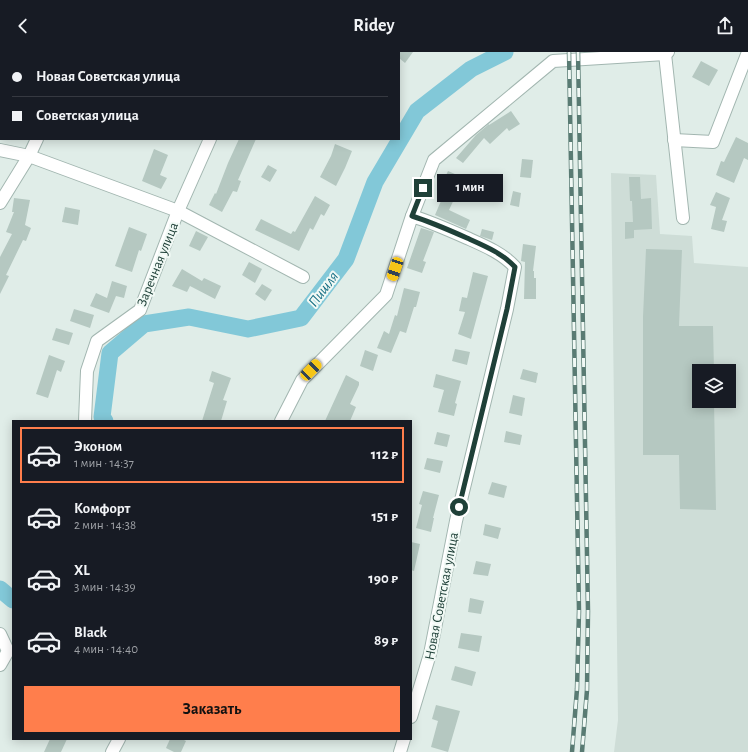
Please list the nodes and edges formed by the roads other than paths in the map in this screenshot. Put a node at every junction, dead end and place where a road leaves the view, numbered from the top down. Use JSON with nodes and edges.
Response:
{"nodes":[{"id":1,"x":748,"y":52,"type":"edge"},
{"id":2,"x":666,"y":53,"type":"edge"},
{"id":3,"x":37,"y":140,"type":"edge"},
{"id":4,"x":210,"y":140,"type":"edge"},
{"id":5,"x":674,"y":140,"type":"junction"},
{"id":6,"x":0,"y":150,"type":"edge"},
{"id":7,"x":29,"y":156,"type":"junction"},
{"id":8,"x":0,"y":203,"type":"edge"},
{"id":9,"x":178,"y":211,"type":"junction"},
{"id":10,"x":412,"y":216,"type":"junction"},
{"id":11,"x":682,"y":218,"type":"dead end"},
{"id":12,"x":303,"y":277,"type":"dead end"},
{"id":13,"x":85,"y":420,"type":"edge"},
{"id":14,"x":282,"y":420,"type":"edge"},
{"id":15,"x":0,"y":634,"type":"edge"},
{"id":16,"x":0,"y":665,"type":"edge"},
{"id":17,"x":412,"y":714,"type":"edge"},
{"id":18,"x":118,"y":740,"type":"edge"},
{"id":19,"x":404,"y":740,"type":"edge"},
{"id":20,"x":112,"y":752,"type":"edge"},
{"id":21,"x":400,"y":752,"type":"edge"}],
"edges":[{"from":1,"to":5,"type":"street"},
{"from":2,"to":5,"type":"street"},
{"from":2,"to":10,"type":"street"},
{"from":3,"to":7,"type":"street"},
{"from":4,"to":9,"type":"street","name":"Заречная улица"},
{"from":5,"to":11,"type":"street"},
{"from":6,"to":7,"type":"street"},
{"from":7,"to":8,"type":"street"},
{"from":7,"to":9,"type":"street"},
{"from":9,"to":12,"type":"street"},
{"from":9,"to":13,"type":"street","name":"Заречная улица"},
{"from":10,"to":14,"type":"street"},
{"from":10,"to":17,"type":"street","name":"Новая Советская улица"},
{"from":15,"to":16,"type":"street"},
{"from":18,"to":20,"type":"street"},
{"from":19,"to":21,"type":"street"}]}
